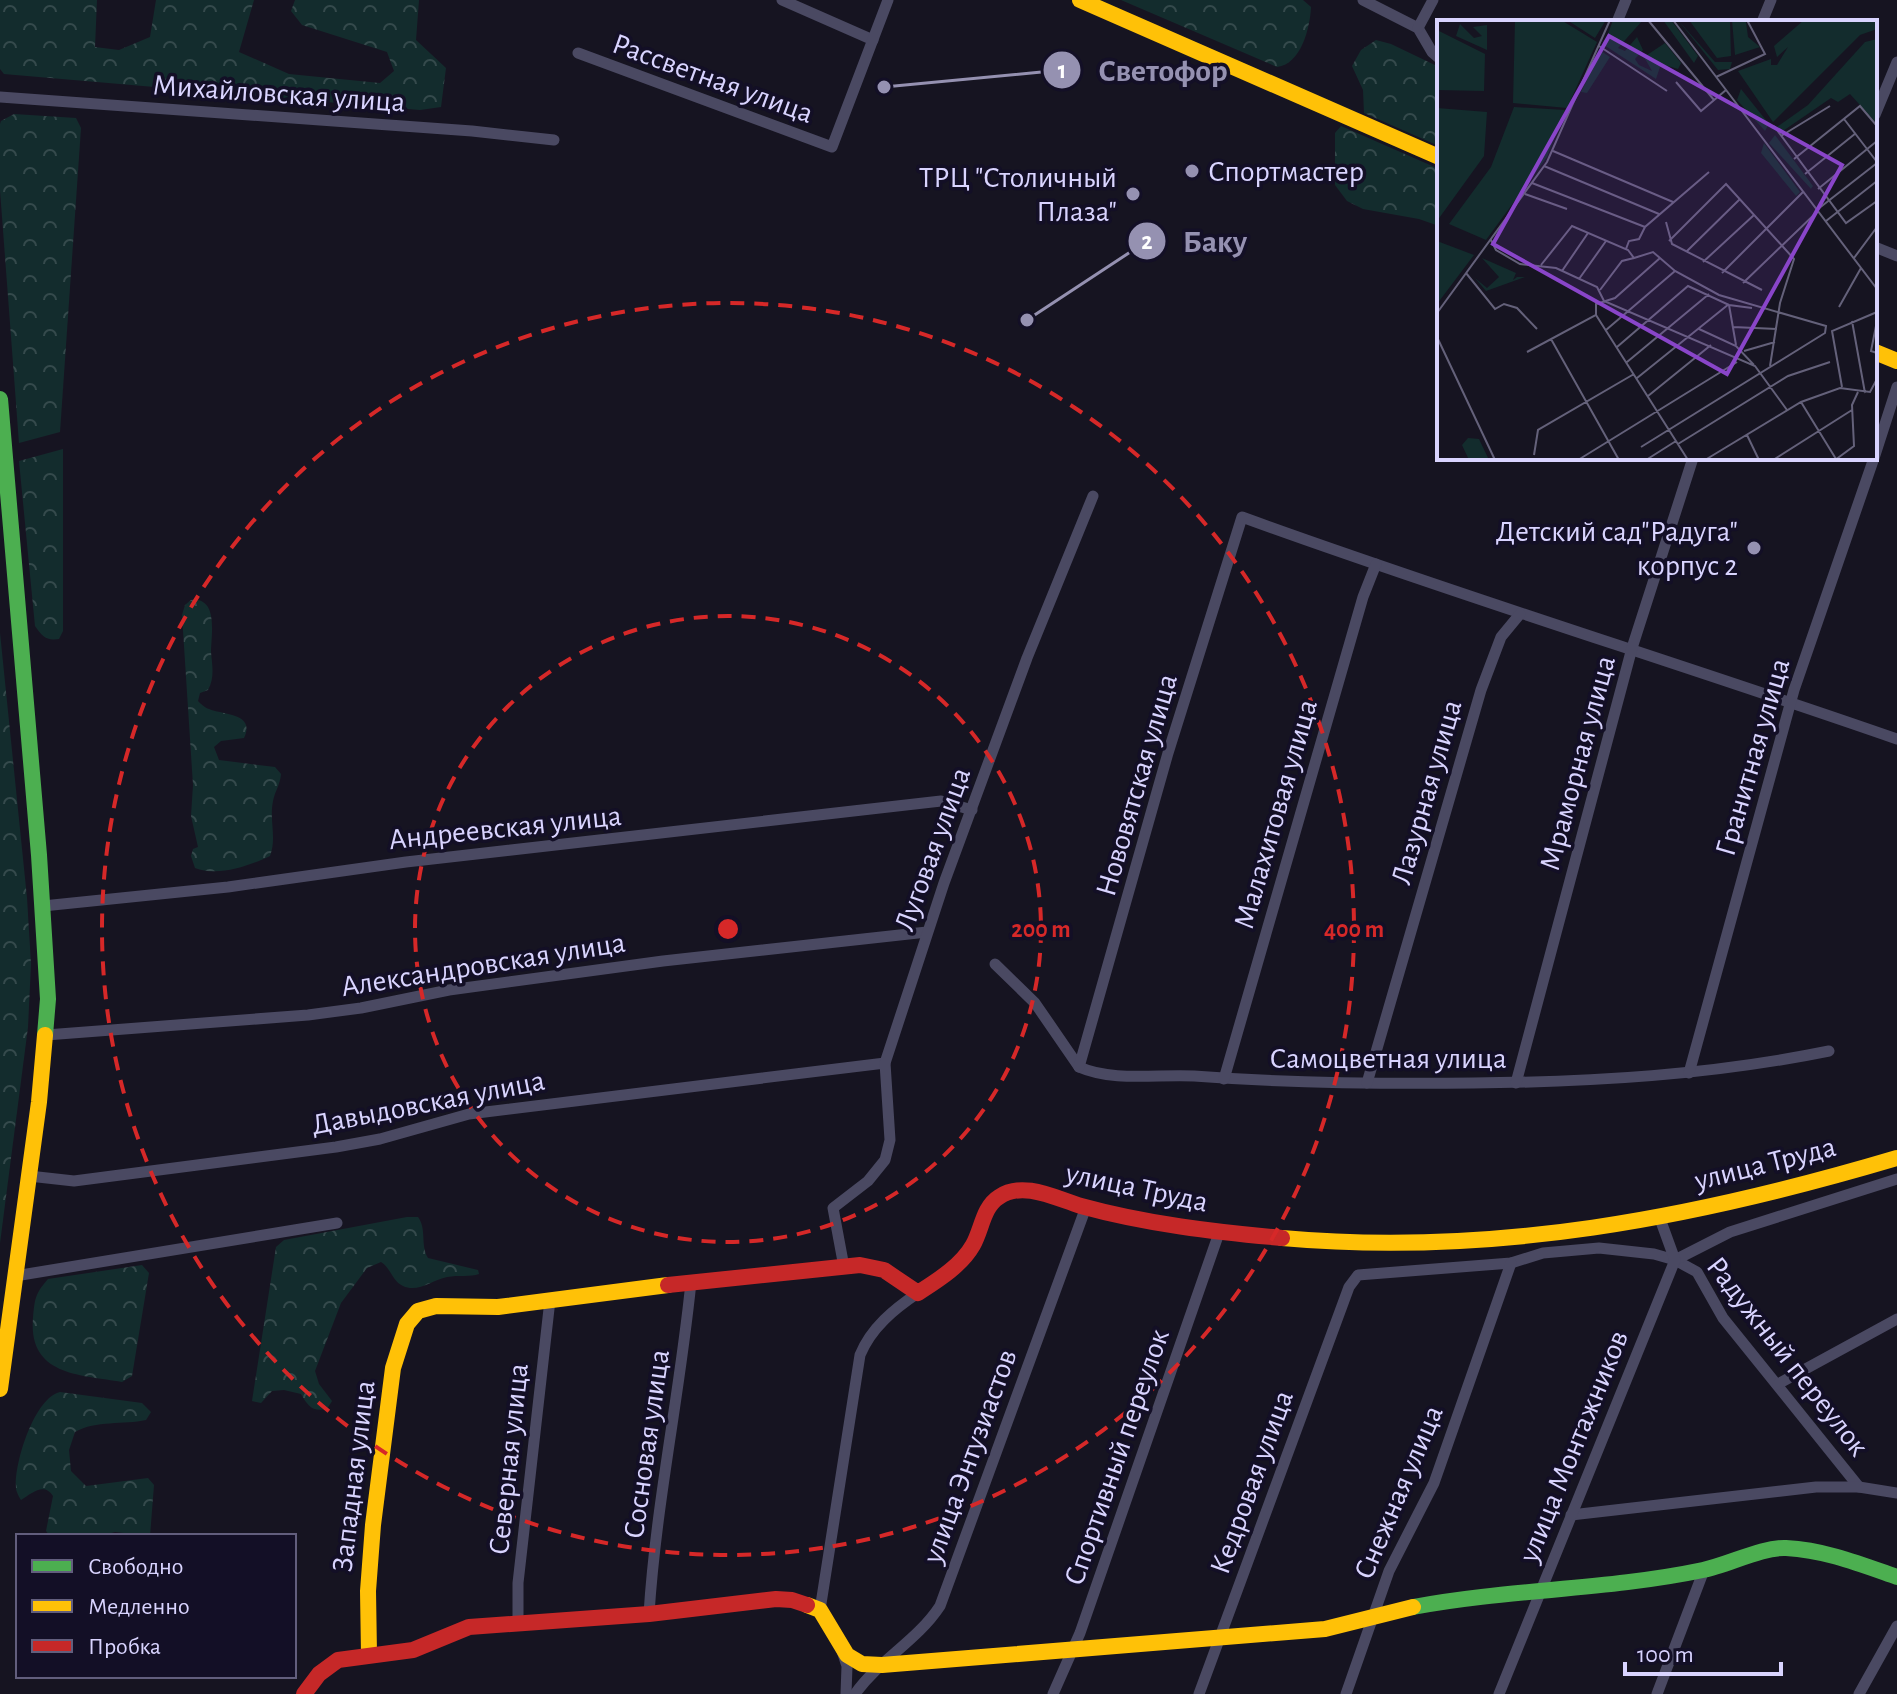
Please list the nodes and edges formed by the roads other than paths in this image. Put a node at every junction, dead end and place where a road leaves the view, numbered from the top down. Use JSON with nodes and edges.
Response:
{"nodes":[{"id":1,"x":782,"y":0,"type":"edge"},
{"id":2,"x":888,"y":0,"type":"edge"},
{"id":3,"x":1080,"y":0,"type":"edge"},
{"id":4,"x":1363,"y":0,"type":"edge"},
{"id":5,"x":1433,"y":0,"type":"edge"},
{"id":6,"x":1626,"y":0,"type":"edge"},
{"id":7,"x":1771,"y":0,"type":"edge"},
{"id":8,"x":1618,"y":20,"type":"edge"},
{"id":9,"x":1763,"y":20,"type":"edge"},
{"id":10,"x":1418,"y":28,"type":"junction"},
{"id":11,"x":873,"y":40,"type":"junction"},
{"id":12,"x":578,"y":53,"type":"dead end"},
{"id":13,"x":1437,"y":56,"type":"edge"},
{"id":14,"x":1897,"y":62,"type":"edge"},
{"id":15,"x":0,"y":97,"type":"edge"},
{"id":16,"x":1877,"y":110,"type":"edge"},
{"id":17,"x":554,"y":140,"type":"dead end"},
{"id":18,"x":1437,"y":156,"type":"edge"},
{"id":19,"x":1877,"y":248,"type":"edge"},
{"id":20,"x":1897,"y":256,"type":"edge"},
{"id":21,"x":1877,"y":353,"type":"edge"},
{"id":22,"x":1897,"y":361,"type":"edge"},
{"id":23,"x":1897,"y":387,"type":"edge"},
{"id":24,"x":0,"y":399,"type":"edge"},
{"id":25,"x":1877,"y":451,"type":"edge"},
{"id":26,"x":1692,"y":460,"type":"edge"},
{"id":27,"x":1874,"y":460,"type":"edge"},
{"id":28,"x":1093,"y":496,"type":"dead end"},
{"id":29,"x":1376,"y":564,"type":"junction"},
{"id":30,"x":1520,"y":614,"type":"junction"},
{"id":31,"x":1632,"y":648,"type":"junction"},
{"id":32,"x":1791,"y":702,"type":"junction"},
{"id":33,"x":1897,"y":739,"type":"edge"},
{"id":34,"x":972,"y":810,"type":"junction"},
{"id":35,"x":43,"y":906,"type":"junction"},
{"id":36,"x":927,"y":932,"type":"junction"},
{"id":37,"x":995,"y":964,"type":"dead end"},
{"id":38,"x":46,"y":1035,"type":"junction"},
{"id":39,"x":1829,"y":1051,"type":"dead end"},
{"id":40,"x":885,"y":1063,"type":"junction"},
{"id":41,"x":1079,"y":1067,"type":"junction"},
{"id":42,"x":1689,"y":1073,"type":"junction"},
{"id":43,"x":1224,"y":1079,"type":"junction"},
{"id":44,"x":1367,"y":1083,"type":"junction"},
{"id":45,"x":1516,"y":1083,"type":"junction"},
{"id":46,"x":1897,"y":1158,"type":"edge"},
{"id":47,"x":29,"y":1176,"type":"junction"},
{"id":48,"x":1897,"y":1179,"type":"edge"},
{"id":49,"x":1086,"y":1207,"type":"junction"},
{"id":50,"x":1659,"y":1216,"type":"junction"},
{"id":51,"x":337,"y":1223,"type":"dead end"},
{"id":52,"x":1219,"y":1233,"type":"junction"},
{"id":53,"x":1675,"y":1260,"type":"junction"},
{"id":54,"x":1511,"y":1263,"type":"junction"},
{"id":55,"x":844,"y":1267,"type":"junction"},
{"id":56,"x":15,"y":1276,"type":"junction"},
{"id":57,"x":691,"y":1282,"type":"junction"},
{"id":58,"x":918,"y":1293,"type":"junction"},
{"id":59,"x":550,"y":1300,"type":"junction"},
{"id":60,"x":1897,"y":1319,"type":"edge"},
{"id":61,"x":1778,"y":1384,"type":"junction"},
{"id":62,"x":0,"y":1389,"type":"edge"},
{"id":63,"x":1859,"y":1487,"type":"junction"},
{"id":64,"x":1897,"y":1493,"type":"edge"},
{"id":65,"x":1571,"y":1515,"type":"junction"},
{"id":66,"x":1704,"y":1570,"type":"junction"},
{"id":67,"x":1897,"y":1577,"type":"edge"},
{"id":68,"x":1540,"y":1591,"type":"junction"},
{"id":69,"x":820,"y":1610,"type":"junction"},
{"id":70,"x":649,"y":1614,"type":"junction"},
{"id":71,"x":1375,"y":1615,"type":"junction"},
{"id":72,"x":518,"y":1624,"type":"junction"},
{"id":73,"x":1897,"y":1626,"type":"edge"},
{"id":74,"x":1218,"y":1638,"type":"junction"},
{"id":75,"x":841,"y":1648,"type":"junction"},
{"id":76,"x":1071,"y":1650,"type":"junction"},
{"id":77,"x":369,"y":1654,"type":"junction"},
{"id":78,"x":882,"y":1665,"type":"junction"},
{"id":79,"x":304,"y":1694,"type":"edge"},
{"id":80,"x":846,"y":1694,"type":"edge"},
{"id":81,"x":855,"y":1694,"type":"edge"},
{"id":82,"x":1053,"y":1694,"type":"edge"},
{"id":83,"x":1199,"y":1694,"type":"edge"},
{"id":84,"x":1346,"y":1694,"type":"edge"},
{"id":85,"x":1499,"y":1694,"type":"edge"},
{"id":86,"x":1657,"y":1694,"type":"edge"},
{"id":87,"x":1859,"y":1694,"type":"edge"}],
"edges":[{"from":1,"to":11,"type":"street"},
{"from":2,"to":11,"type":"street"},
{"from":3,"to":18,"type":"main road"},
{"from":4,"to":10,"type":"street"},
{"from":5,"to":10,"type":"street"},
{"from":6,"to":8,"type":"street"},
{"from":7,"to":9,"type":"street"},
{"from":10,"to":13,"type":"street"},
{"from":11,"to":12,"type":"street","name":"Рассветная улица"},
{"from":14,"to":16,"type":"street"},
{"from":15,"to":17,"type":"street","name":"Михайловская улица"},
{"from":19,"to":20,"type":"street"},
{"from":21,"to":22,"type":"main road"},
{"from":23,"to":25,"type":"street","name":"Гранитная улица"},
{"from":24,"to":35,"type":"main road"},
{"from":26,"to":31,"type":"street","name":"Мраморная улица"},
{"from":27,"to":32,"type":"street","name":"Гранитная улица"},
{"from":28,"to":34,"type":"street","name":"Луговая улица"},
{"from":29,"to":30,"type":"street"},
{"from":29,"to":41,"type":"street","name":"Нововятская улица"},
{"from":29,"to":43,"type":"street","name":"Малахитовая улица"},
{"from":30,"to":31,"type":"street"},
{"from":30,"to":44,"type":"street","name":"Лазурная улица"},
{"from":31,"to":32,"type":"street"},
{"from":31,"to":45,"type":"street","name":"Мраморная улица"},
{"from":32,"to":33,"type":"street"},
{"from":32,"to":42,"type":"street","name":"Гранитная улица"},
{"from":34,"to":35,"type":"street","name":"Андреевская улица"},
{"from":34,"to":36,"type":"street","name":"Луговая улица"},
{"from":35,"to":38,"type":"main road"},
{"from":36,"to":38,"type":"street","name":"Александровская улица"},
{"from":36,"to":40,"type":"street","name":"Луговая улица"},
{"from":37,"to":41,"type":"street"},
{"from":38,"to":47,"type":"main road"},
{"from":39,"to":42,"type":"street","name":"Самоцветная улица"},
{"from":40,"to":47,"type":"street","name":"Давыдовская улица"},
{"from":40,"to":55,"type":"street","name":"Луговая улица"},
{"from":41,"to":43,"type":"street","name":"Самоцветная улица"},
{"from":42,"to":45,"type":"street","name":"Самоцветная улица"},
{"from":43,"to":44,"type":"street","name":"Самоцветная улица"},
{"from":44,"to":45,"type":"street","name":"Самоцветная улица"},
{"from":46,"to":50,"type":"main road","name":"улица Труда"},
{"from":47,"to":56,"type":"main road"},
{"from":48,"to":53,"type":"street","name":"улица Труда"},
{"from":49,"to":52,"type":"main road","name":"улица Труда"},
{"from":49,"to":58,"type":"main road","name":"улица Труда"},
{"from":49,"to":78,"type":"street","name":"улица Энтузиастов"},
{"from":50,"to":52,"type":"main road","name":"улица Труда"},
{"from":50,"to":53,"type":"street"},
{"from":51,"to":56,"type":"street"},
{"from":52,"to":76,"type":"street","name":"Спортивный переулок"},
{"from":53,"to":54,"type":"street"},
{"from":53,"to":61,"type":"street","name":"Радужный переулок"},
{"from":53,"to":65,"type":"street","name":"улица Монтажников"},
{"from":54,"to":71,"type":"street","name":"Снежная улица"},
{"from":54,"to":74,"type":"street","name":"Кедровая улица"},
{"from":55,"to":57,"type":"main road"},
{"from":55,"to":58,"type":"main road"},
{"from":56,"to":62,"type":"main road"},
{"from":57,"to":59,"type":"main road"},
{"from":57,"to":70,"type":"street","name":"Сосновая улица"},
{"from":58,"to":69,"type":"street"},
{"from":59,"to":72,"type":"street","name":"Северная улица"},
{"from":59,"to":77,"type":"main road","name":"Западная улица"},
{"from":60,"to":61,"type":"street"},
{"from":61,"to":63,"type":"street","name":"Радужный переулок"},
{"from":63,"to":64,"type":"street"},
{"from":63,"to":65,"type":"street"},
{"from":65,"to":68,"type":"street","name":"улица Монтажников"},
{"from":66,"to":67,"type":"main road"},
{"from":66,"to":68,"type":"main road"},
{"from":66,"to":86,"type":"street"},
{"from":68,"to":71,"type":"main road"},
{"from":68,"to":85,"type":"street","name":"улица Монтажников"},
{"from":69,"to":70,"type":"main road"},
{"from":69,"to":75,"type":"main road"},
{"from":70,"to":72,"type":"main road"},
{"from":71,"to":74,"type":"main road"},
{"from":71,"to":84,"type":"street","name":"Снежная улица"},
{"from":72,"to":77,"type":"main road"},
{"from":73,"to":87,"type":"street"},
{"from":74,"to":76,"type":"main road"},
{"from":74,"to":83,"type":"street","name":"Кедровая улица"},
{"from":75,"to":78,"type":"main road"},
{"from":75,"to":80,"type":"street"},
{"from":76,"to":78,"type":"main road"},
{"from":76,"to":82,"type":"street","name":"Спортивный переулок"},
{"from":77,"to":79,"type":"main road"},
{"from":78,"to":81,"type":"street","name":"улица Энтузиастов"}]}
